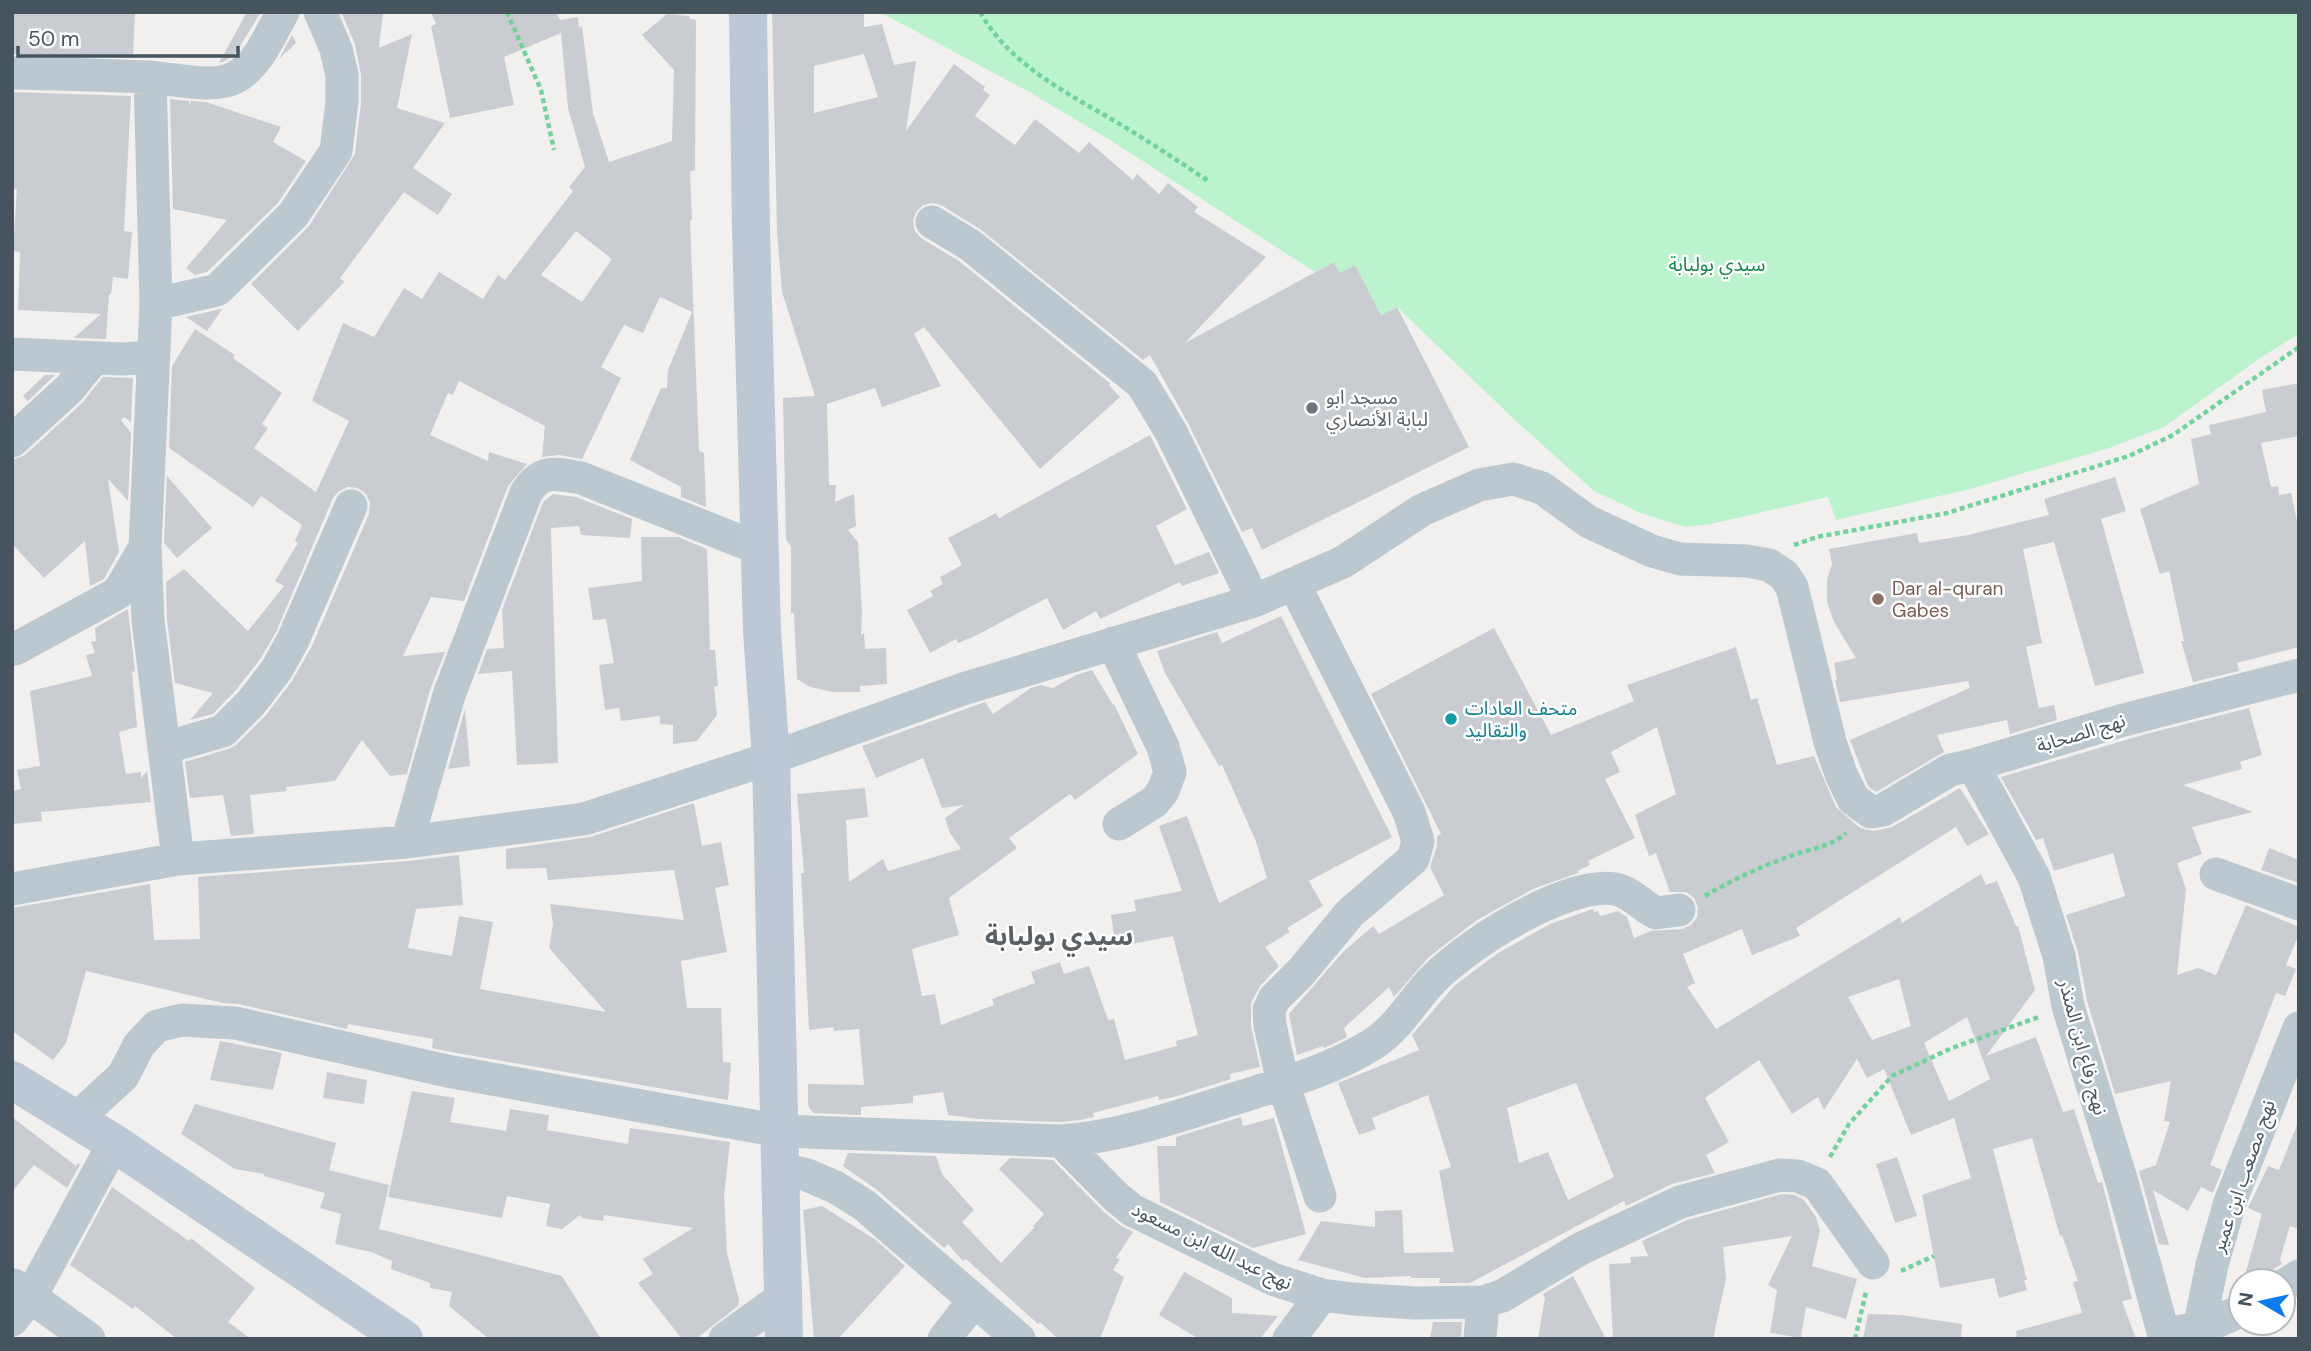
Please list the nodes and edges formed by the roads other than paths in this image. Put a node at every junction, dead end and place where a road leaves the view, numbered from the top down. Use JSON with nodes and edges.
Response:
{"nodes":[{"id":1,"x":283,"y":12,"type":"edge"},
{"id":2,"x":320,"y":12,"type":"edge"},
{"id":3,"x":748,"y":12,"type":"edge"},
{"id":4,"x":12,"y":73,"type":"edge"},
{"id":5,"x":150,"y":77,"type":"junction"},
{"id":6,"x":932,"y":222,"type":"dead end"},
{"id":7,"x":156,"y":304,"type":"junction"},
{"id":8,"x":12,"y":354,"type":"edge"},
{"id":9,"x":153,"y":357,"type":"junction"},
{"id":10,"x":94,"y":358,"type":"junction"},
{"id":11,"x":12,"y":441,"type":"edge"},
{"id":12,"x":351,"y":506,"type":"dead end"},
{"id":13,"x":145,"y":547,"type":"junction"},
{"id":14,"x":760,"y":549,"type":"junction"},
{"id":15,"x":1294,"y":583,"type":"junction"},
{"id":16,"x":1254,"y":601,"type":"junction"},
{"id":17,"x":1113,"y":643,"type":"junction"},
{"id":18,"x":15,"y":649,"type":"dead end"},
{"id":19,"x":2299,"y":675,"type":"edge"},
{"id":20,"x":164,"y":748,"type":"junction"},
{"id":21,"x":771,"y":758,"type":"junction"},
{"id":22,"x":1973,"y":765,"type":"junction"},
{"id":23,"x":1119,"y":824,"type":"dead end"},
{"id":24,"x":407,"y":842,"type":"junction"},
{"id":25,"x":178,"y":859,"type":"junction"},
{"id":26,"x":2216,"y":874,"type":"dead end"},
{"id":27,"x":12,"y":889,"type":"edge"},
{"id":28,"x":2299,"y":904,"type":"edge"},
{"id":29,"x":1679,"y":910,"type":"road end"},
{"id":30,"x":2299,"y":1028,"type":"edge"},
{"id":31,"x":12,"y":1080,"type":"edge"},
{"id":32,"x":1283,"y":1083,"type":"junction"},
{"id":33,"x":75,"y":1120,"type":"junction"},
{"id":34,"x":1061,"y":1141,"type":"junction"},
{"id":35,"x":114,"y":1143,"type":"junction"},
{"id":36,"x":780,"y":1149,"type":"junction"},
{"id":37,"x":1320,"y":1196,"type":"dead end"},
{"id":38,"x":1873,"y":1263,"type":"road end"},
{"id":39,"x":1322,"y":1295,"type":"junction"},
{"id":40,"x":782,"y":1298,"type":"junction"},
{"id":41,"x":18,"y":1300,"type":"edge"},
{"id":42,"x":974,"y":1301,"type":"junction"},
{"id":43,"x":1483,"y":1302,"type":"junction"},
{"id":44,"x":2227,"y":1317,"type":"edge"},
{"id":45,"x":2199,"y":1329,"type":"junction"},
{"id":46,"x":382,"y":1332,"type":"edge"},
{"id":47,"x":2164,"y":1336,"type":"edge"},
{"id":48,"x":89,"y":1339,"type":"edge"},
{"id":49,"x":724,"y":1339,"type":"edge"},
{"id":50,"x":784,"y":1339,"type":"edge"},
{"id":51,"x":944,"y":1339,"type":"edge"},
{"id":52,"x":1019,"y":1339,"type":"edge"},
{"id":53,"x":1289,"y":1339,"type":"edge"},
{"id":54,"x":1480,"y":1339,"type":"edge"}],
"edges":[{"from":1,"to":5,"type":"street"},
{"from":2,"to":7,"type":"street"},
{"from":3,"to":14,"type":"street"},
{"from":4,"to":5,"type":"street"},
{"from":5,"to":7,"type":"street"},
{"from":6,"to":16,"type":"street"},
{"from":7,"to":9,"type":"street"},
{"from":8,"to":10,"type":"street"},
{"from":9,"to":10,"type":"street"},
{"from":9,"to":13,"type":"street"},
{"from":10,"to":11,"type":"street"},
{"from":12,"to":20,"type":"street"},
{"from":13,"to":18,"type":"street"},
{"from":13,"to":20,"type":"street"},
{"from":14,"to":21,"type":"street"},
{"from":14,"to":24,"type":"street"},
{"from":15,"to":16,"type":"street"},
{"from":15,"to":22,"type":"street","name":"نهج الصحابة"},
{"from":15,"to":32,"type":"street"},
{"from":16,"to":17,"type":"street"},
{"from":17,"to":21,"type":"street"},
{"from":17,"to":23,"type":"street"},
{"from":19,"to":22,"type":"street","name":"نهج الصحابة"},
{"from":20,"to":25,"type":"street"},
{"from":21,"to":24,"type":"street"},
{"from":21,"to":36,"type":"street"},
{"from":22,"to":47,"type":"street","name":"نهج رفاع ابن المنذر"},
{"from":24,"to":25,"type":"street"},
{"from":25,"to":27,"type":"street"},
{"from":26,"to":28,"type":"street"},
{"from":29,"to":32,"type":"street"},
{"from":30,"to":45,"type":"street","name":"نهج مصعب ابن عمير"},
{"from":31,"to":33,"type":"street"},
{"from":32,"to":34,"type":"street"},
{"from":32,"to":37,"type":"street"},
{"from":33,"to":35,"type":"street"},
{"from":33,"to":36,"type":"street"},
{"from":34,"to":36,"type":"street"},
{"from":34,"to":39,"type":"street","name":"نهج عبد الله ابن مسعود"},
{"from":35,"to":41,"type":"street"},
{"from":35,"to":46,"type":"street"},
{"from":36,"to":40,"type":"street"},
{"from":36,"to":42,"type":"street"},
{"from":38,"to":43,"type":"street","name":"نهج عبد الله ابن مسعود"},
{"from":39,"to":43,"type":"street","name":"نهج عبد الله ابن مسعود"},
{"from":39,"to":53,"type":"street"},
{"from":40,"to":49,"type":"street"},
{"from":40,"to":50,"type":"street"},
{"from":41,"to":48,"type":"street"},
{"from":42,"to":51,"type":"street"},
{"from":42,"to":52,"type":"street"},
{"from":43,"to":54,"type":"street"},
{"from":44,"to":45,"type":"street"},
{"from":45,"to":47,"type":"street"}]}
